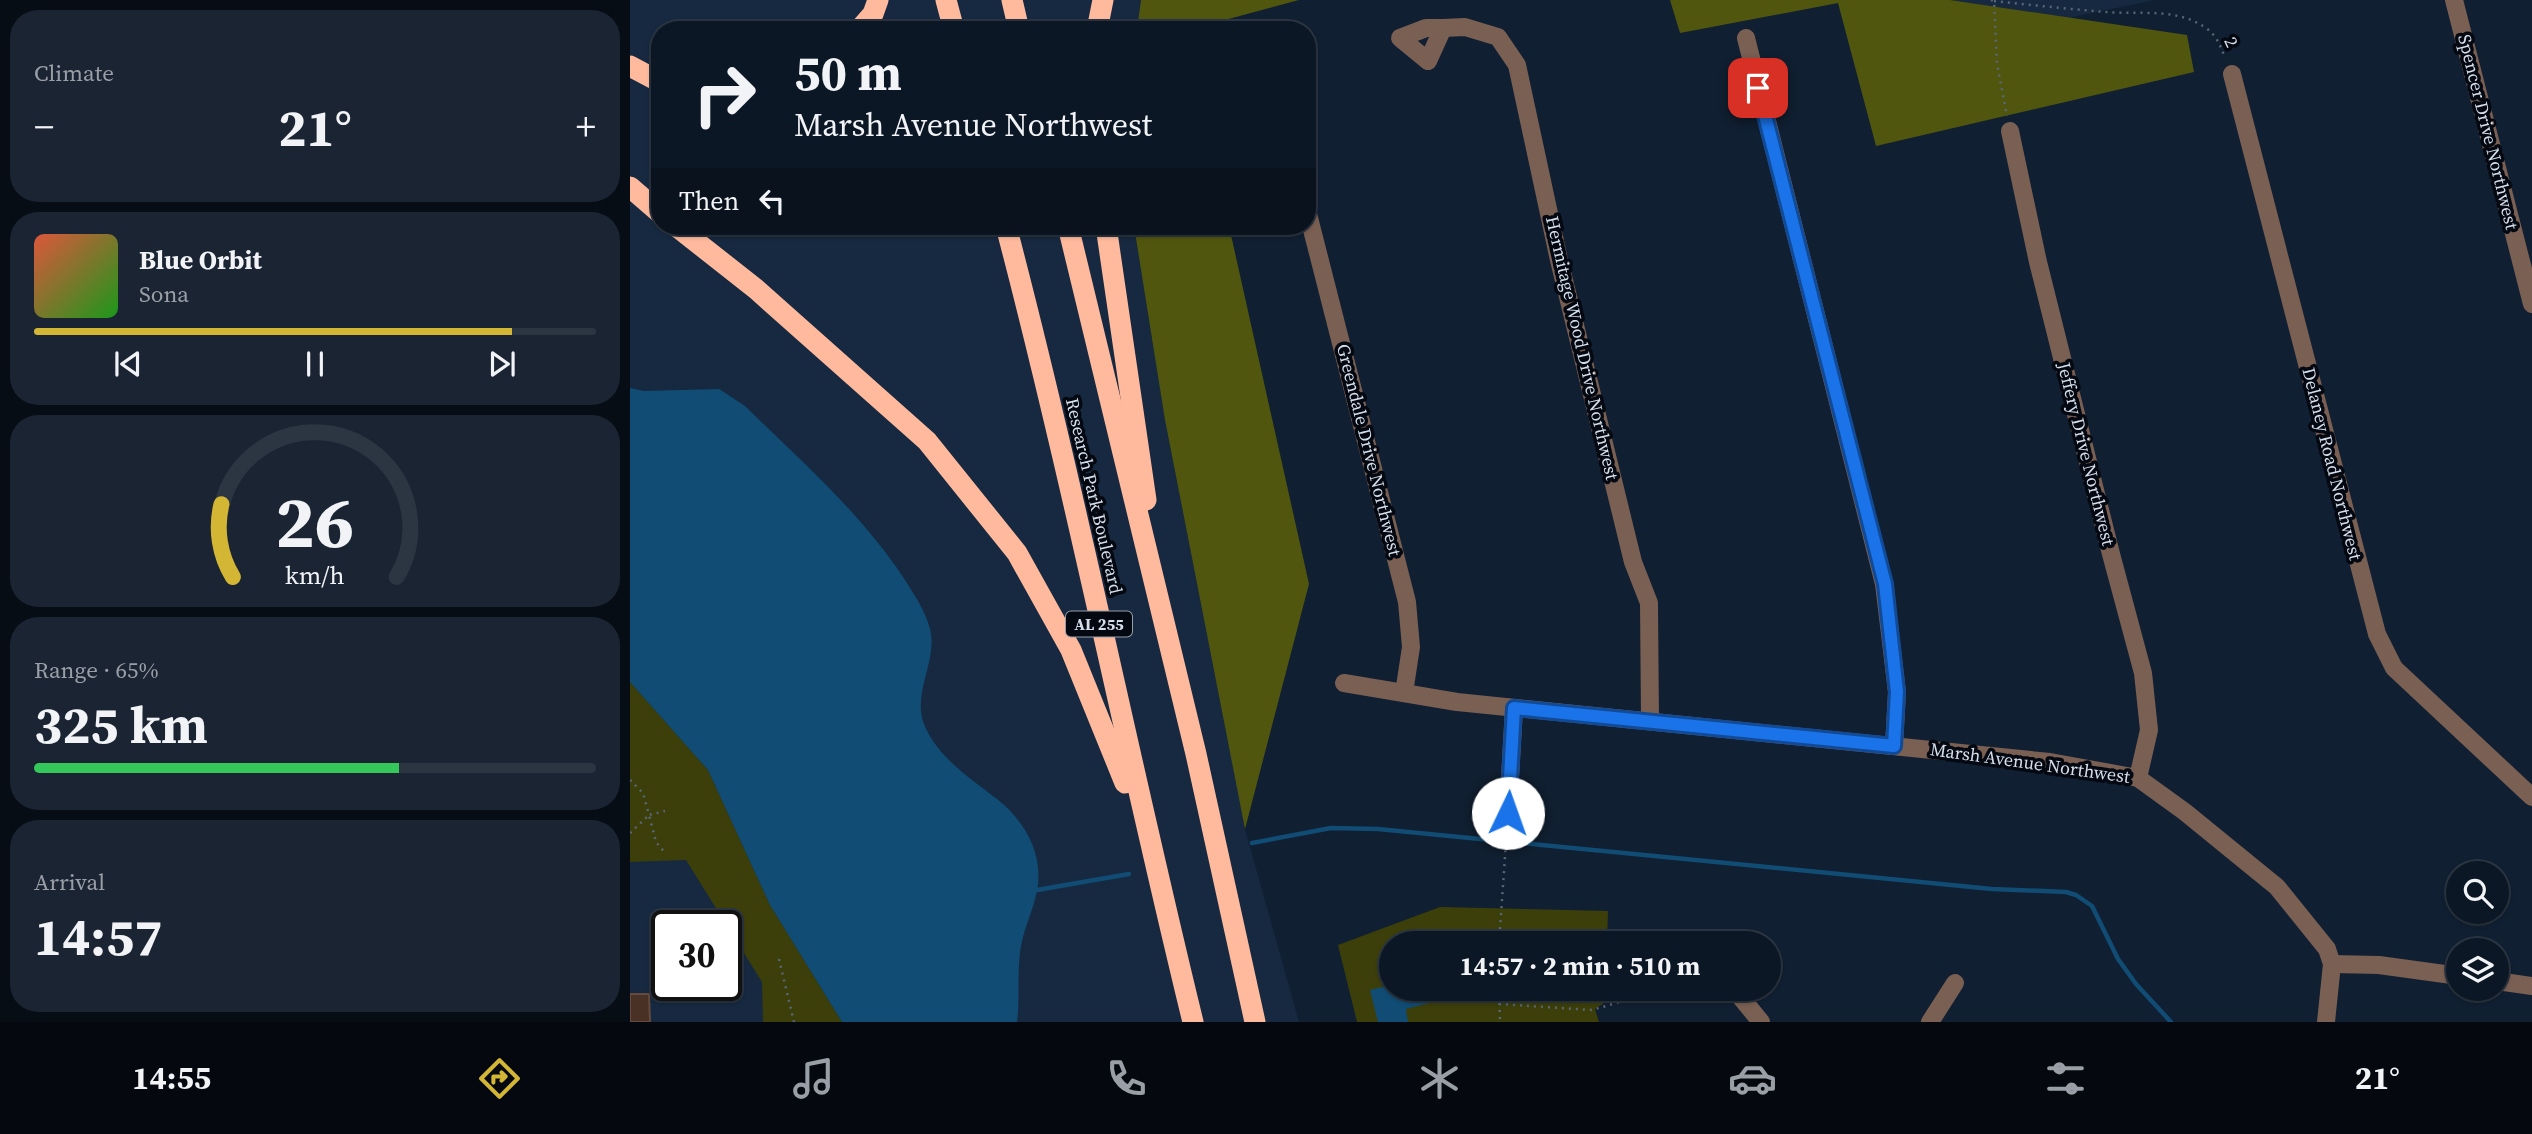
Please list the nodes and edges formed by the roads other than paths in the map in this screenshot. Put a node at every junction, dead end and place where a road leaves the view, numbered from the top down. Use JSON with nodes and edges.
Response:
{"nodes":[{"id":1,"x":878,"y":0,"type":"edge"},
{"id":2,"x":946,"y":0,"type":"edge"},
{"id":3,"x":1012,"y":0,"type":"edge"},
{"id":4,"x":1102,"y":0,"type":"edge"},
{"id":5,"x":2454,"y":0,"type":"edge"},
{"id":6,"x":867,"y":21,"type":"edge"},
{"id":7,"x":952,"y":21,"type":"edge"},
{"id":8,"x":1017,"y":21,"type":"edge"},
{"id":9,"x":1098,"y":21,"type":"edge"},
{"id":10,"x":1443,"y":27,"type":"dead end"},
{"id":11,"x":1746,"y":38,"type":"dead end"},
{"id":12,"x":630,"y":66,"type":"edge"},
{"id":13,"x":2232,"y":74,"type":"road end"},
{"id":14,"x":651,"y":77,"type":"edge"},
{"id":15,"x":2010,"y":131,"type":"road end"},
{"id":16,"x":630,"y":187,"type":"edge"},
{"id":17,"x":651,"y":205,"type":"edge"},
{"id":18,"x":687,"y":235,"type":"edge"},
{"id":19,"x":1008,"y":235,"type":"edge"},
{"id":20,"x":1070,"y":235,"type":"edge"},
{"id":21,"x":1107,"y":235,"type":"edge"},
{"id":22,"x":1313,"y":235,"type":"edge"},
{"id":23,"x":2532,"y":304,"type":"edge"},
{"id":24,"x":1167,"y":644,"type":"junction"},
{"id":25,"x":1344,"y":683,"type":"dead end"},
{"id":26,"x":1405,"y":693,"type":"junction"},
{"id":27,"x":1514,"y":708,"type":"junction"},
{"id":28,"x":1650,"y":720,"type":"junction"},
{"id":29,"x":1894,"y":746,"type":"junction"},
{"id":30,"x":2138,"y":778,"type":"junction"},
{"id":31,"x":2532,"y":797,"type":"edge"},
{"id":32,"x":1507,"y":822,"type":"road end"},
{"id":33,"x":1149,"y":840,"type":"junction"},
{"id":34,"x":2332,"y":964,"type":"junction"},
{"id":35,"x":2446,"y":974,"type":"edge"},
{"id":36,"x":1955,"y":983,"type":"dead end"},
{"id":37,"x":2509,"y":983,"type":"edge"},
{"id":38,"x":2532,"y":986,"type":"edge"},
{"id":39,"x":1744,"y":1001,"type":"edge"},
{"id":40,"x":1194,"y":1022,"type":"edge"},
{"id":41,"x":1255,"y":1022,"type":"edge"},
{"id":42,"x":1761,"y":1022,"type":"edge"},
{"id":43,"x":1930,"y":1022,"type":"edge"},
{"id":44,"x":2326,"y":1022,"type":"edge"}],
"edges":[{"from":1,"to":6,"type":"highway"},
{"from":2,"to":7,"type":"highway"},
{"from":3,"to":8,"type":"highway"},
{"from":4,"to":9,"type":"highway"},
{"from":5,"to":23,"type":"street","name":"Spencer Drive Northwest"},
{"from":10,"to":28,"type":"street","name":"Hermitage Wood Drive Northwest"},
{"from":11,"to":29,"type":"street"},
{"from":12,"to":14,"type":"highway"},
{"from":13,"to":31,"type":"street","name":"Delaney Road Northwest"},
{"from":15,"to":30,"type":"street","name":"Jeffery Drive Northwest"},
{"from":16,"to":17,"type":"highway"},
{"from":18,"to":33,"type":"highway"},
{"from":19,"to":33,"type":"highway","name":"Research Park Boulevard","number":"AL 255"},
{"from":20,"to":24,"type":"highway","name":"Research Park Boulevard"},
{"from":21,"to":24,"type":"highway"},
{"from":22,"to":26,"type":"street","name":"Greendale Drive Northwest"},
{"from":24,"to":41,"type":"highway","name":"Research Park Boulevard"},
{"from":25,"to":26,"type":"street","name":"Marsh Avenue Northwest"},
{"from":26,"to":27,"type":"street","name":"Marsh Avenue Northwest"},
{"from":27,"to":28,"type":"street","name":"Marsh Avenue Northwest"},
{"from":27,"to":32,"type":"street"},
{"from":28,"to":29,"type":"street","name":"Marsh Avenue Northwest"},
{"from":29,"to":30,"type":"street","name":"Marsh Avenue Northwest"},
{"from":30,"to":34,"type":"street","name":"Marsh Avenue Northwest"},
{"from":33,"to":40,"type":"highway","name":"Research Park Boulevard","number":"AL 255"},
{"from":34,"to":35,"type":"street"},
{"from":34,"to":44,"type":"street"},
{"from":36,"to":43,"type":"street"},
{"from":37,"to":38,"type":"street"},
{"from":39,"to":42,"type":"street"}]}
